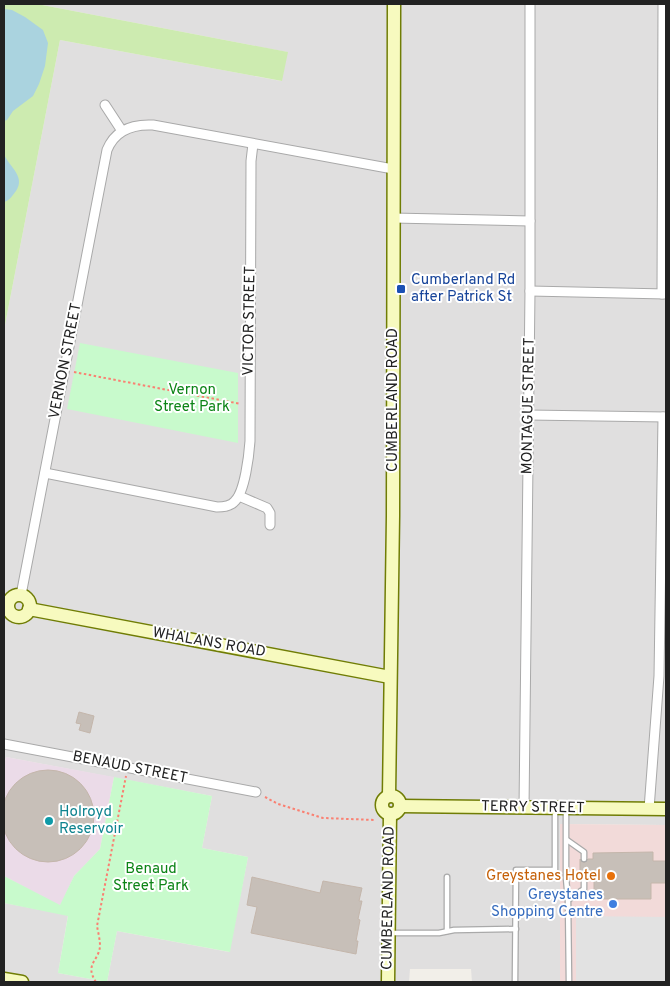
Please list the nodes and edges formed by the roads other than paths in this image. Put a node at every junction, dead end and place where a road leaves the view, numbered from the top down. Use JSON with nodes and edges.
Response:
{"nodes":[{"id":1,"x":394,"y":4,"type":"edge"},
{"id":2,"x":530,"y":4,"type":"edge"},
{"id":3,"x":663,"y":4,"type":"edge"},
{"id":4,"x":105,"y":105,"type":"dead end"},
{"id":5,"x":122,"y":131,"type":"junction"},
{"id":6,"x":253,"y":144,"type":"junction"},
{"id":7,"x":393,"y":170,"type":"junction"},
{"id":8,"x":393,"y":218,"type":"junction"},
{"id":9,"x":530,"y":221,"type":"junction"},
{"id":10,"x":530,"y":291,"type":"junction"},
{"id":11,"x":664,"y":294,"type":"edge"},
{"id":12,"x":528,"y":415,"type":"junction"},
{"id":13,"x":665,"y":417,"type":"edge"},
{"id":14,"x":45,"y":473,"type":"junction"},
{"id":15,"x":239,"y":496,"type":"junction"},
{"id":16,"x":270,"y":525,"type":"dead end"},
{"id":17,"x":21,"y":595,"type":"junction"},
{"id":18,"x":6,"y":605,"type":"edge"},
{"id":19,"x":30,"y":609,"type":"junction"},
{"id":20,"x":390,"y":677,"type":"junction"},
{"id":21,"x":4,"y":744,"type":"edge"},
{"id":22,"x":256,"y":792,"type":"road end"},
{"id":23,"x":524,"y":808,"type":"junction"},
{"id":24,"x":561,"y":808,"type":"junction"},
{"id":25,"x":649,"y":809,"type":"junction"},
{"id":26,"x":666,"y":809,"type":"edge"},
{"id":27,"x":395,"y":810,"type":"junction"},
{"id":28,"x":567,"y":840,"type":"junction"},
{"id":29,"x":584,"y":859,"type":"dead end"},
{"id":30,"x":446,"y":877,"type":"dead end"},
{"id":31,"x":584,"y":880,"type":"dead end"},
{"id":32,"x":568,"y":900,"type":"junction"},
{"id":33,"x":516,"y":929,"type":"junction"},
{"id":34,"x":447,"y":931,"type":"junction"},
{"id":35,"x":389,"y":933,"type":"junction"},
{"id":36,"x":4,"y":979,"type":"edge"},
{"id":37,"x":22,"y":982,"type":"edge"},
{"id":38,"x":388,"y":982,"type":"edge"},
{"id":39,"x":515,"y":982,"type":"edge"},
{"id":40,"x":569,"y":982,"type":"edge"}],
"edges":[{"from":1,"to":7,"type":"street","name":"CUMBERLAND ROAD"},
{"from":2,"to":9,"type":"street","name":"MONTAGUE STREET"},
{"from":3,"to":11,"type":"street"},
{"from":4,"to":5,"type":"street"},
{"from":5,"to":6,"type":"street"},
{"from":5,"to":14,"type":"street","name":"VERNON STREET"},
{"from":6,"to":7,"type":"street"},
{"from":6,"to":15,"type":"street","name":"VICTOR STREET"},
{"from":7,"to":8,"type":"street","name":"CUMBERLAND ROAD"},
{"from":8,"to":9,"type":"street"},
{"from":8,"to":20,"type":"street","name":"CUMBERLAND ROAD"},
{"from":9,"to":10,"type":"street","name":"MONTAGUE STREET"},
{"from":10,"to":11,"type":"street"},
{"from":10,"to":12,"type":"street","name":"MONTAGUE STREET"},
{"from":12,"to":13,"type":"street"},
{"from":12,"to":23,"type":"street","name":"MONTAGUE STREET"},
{"from":13,"to":25,"type":"street"},
{"from":14,"to":15,"type":"street"},
{"from":14,"to":17,"type":"street","name":"VERNON STREET"},
{"from":15,"to":16,"type":"street"},
{"from":17,"to":18,"type":"street"},
{"from":17,"to":19,"type":"street"},
{"from":18,"to":19,"type":"street"},
{"from":19,"to":20,"type":"street","name":"WHALANS ROAD"},
{"from":20,"to":27,"type":"street","name":"CUMBERLAND ROAD"},
{"from":21,"to":22,"type":"street","name":"BENAUD STREET"},
{"from":23,"to":24,"type":"street","name":"TERRY STREET"},
{"from":23,"to":27,"type":"street","name":"TERRY STREET"},
{"from":24,"to":25,"type":"street","name":"TERRY STREET"},
{"from":24,"to":28,"type":"lane"},
{"from":24,"to":33,"type":"lane"},
{"from":25,"to":26,"type":"street","name":"TERRY STREET"},
{"from":27,"to":35,"type":"street","name":"CUMBERLAND ROAD"},
{"from":28,"to":29,"type":"lane"},
{"from":28,"to":32,"type":"lane"},
{"from":30,"to":34,"type":"lane"},
{"from":31,"to":32,"type":"lane"},
{"from":32,"to":40,"type":"lane"},
{"from":33,"to":34,"type":"lane"},
{"from":33,"to":39,"type":"lane"},
{"from":34,"to":35,"type":"lane"},
{"from":35,"to":38,"type":"street","name":"CUMBERLAND ROAD"},
{"from":36,"to":37,"type":"street"}]}
